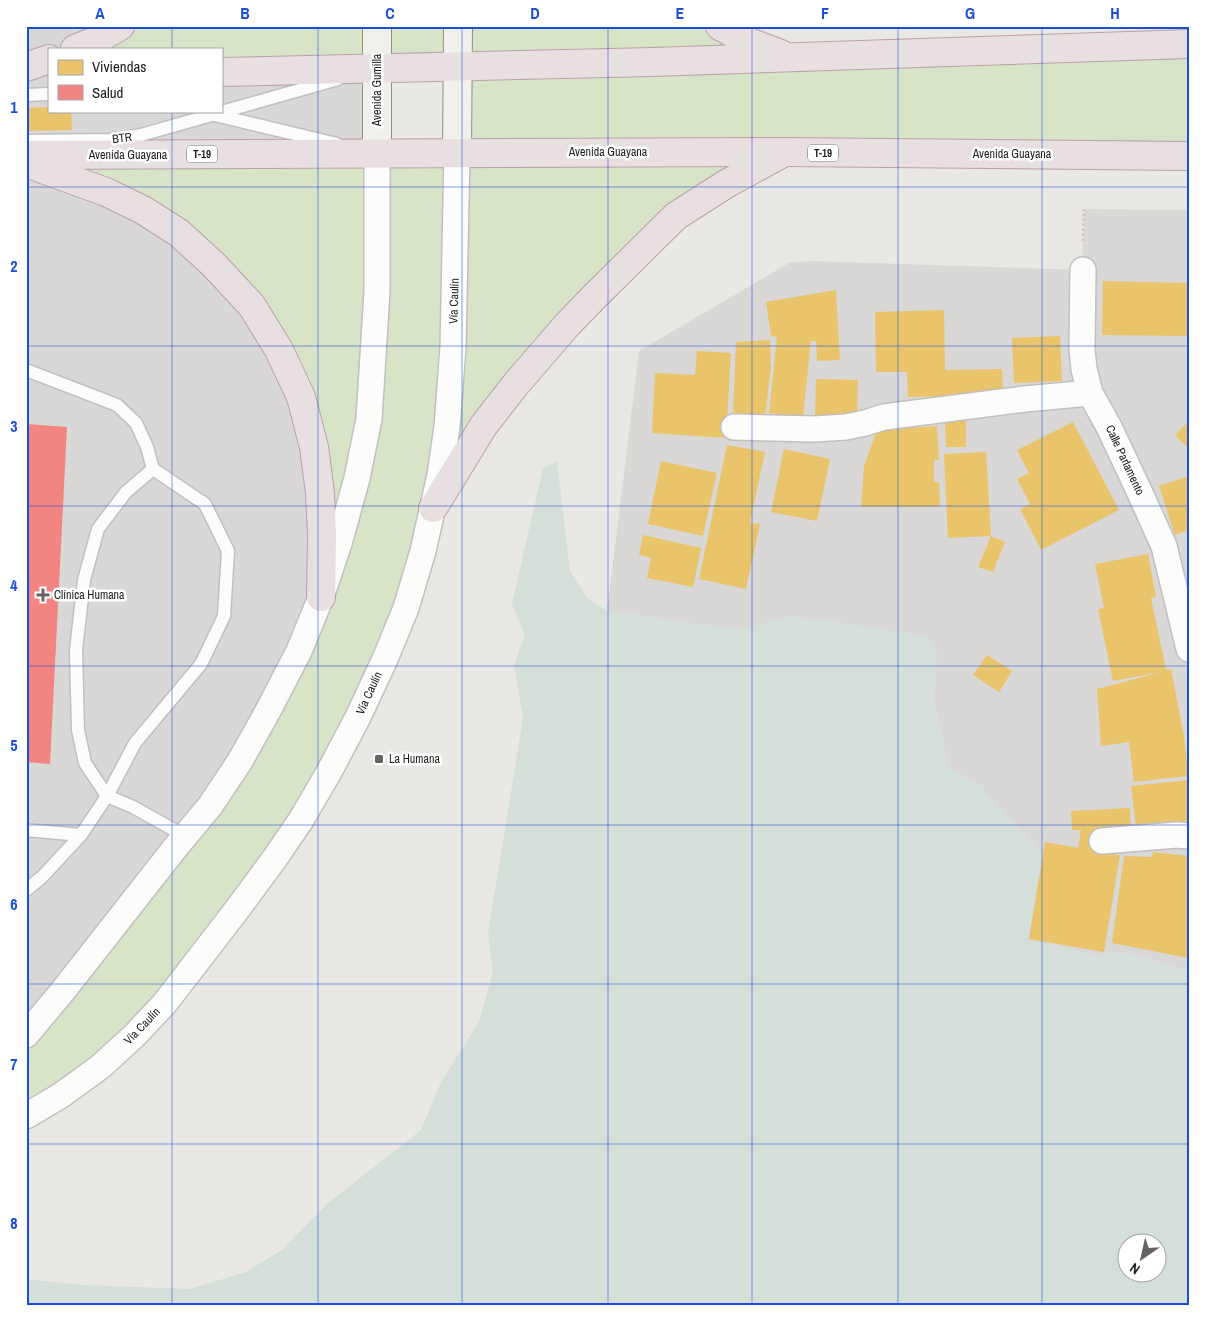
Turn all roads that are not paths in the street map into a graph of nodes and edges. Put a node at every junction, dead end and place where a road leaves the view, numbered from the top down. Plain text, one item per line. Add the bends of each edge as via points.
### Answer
1 (120, 26) edge
2 (377, 26) edge
3 (458, 26) edge
4 (720, 26) edge
5 (1189, 44) edge
6 (78, 48) edge
7 (789, 58) junction
8 (48, 59) edge
9 (26, 67) edge
10 (458, 67) junction
11 (377, 68) junction
12 (222, 72) edge
13 (26, 76) edge
14 (48, 76) edge
15 (48, 94) edge
16 (26, 95) edge
17 (205, 112) edge
18 (221, 112) edge
19 (222, 112) edge
20 (214, 114) junction
21 (26, 141) edge
22 (783, 152) junction
23 (457, 153) junction
24 (377, 154) junction
25 (26, 155) edge
26 (1189, 156) edge
27 (26, 163) edge
28 (1083, 270) dead end
29 (26, 370) edge
30 (1090, 393) junction
31 (734, 427) dead end
32 (153, 469) junction
33 (433, 508) junction
34 (1178, 560) edge
35 (321, 597) junction
36 (1189, 649) edge
37 (107, 796) junction
38 (26, 830) edge
39 (81, 835) junction
40 (185, 836) junction
41 (1189, 836) edge
42 (1102, 841) dead end
43 (26, 890) edge
44 (26, 1035) edge
45 (26, 1116) edge

1 - 6 highway
2 - 11 main road, Avenida Gumilla
3 - 10 main road
4 - 7 highway
5 - 7 highway
7 - 10 highway
8 - 9 highway
10 - 11 highway
10 - 23 main road
11 - 12 highway
11 - 19 lane, BTR
11 - 24 main road, Avenida Gumilla
13 - 14 highway
15 - 16 lane
17 - 20 lane, BTR
18 - 20 lane, BTR
20 - 21 lane, BTR via 121,138
20 - 24 lane, BTR
22 - 23 highway, Avenida Guayana / T-19
22 - 26 highway, Avenida Guayana / T-19
22 - 33 highway via 676,216 594,297 484,425
23 - 24 highway, Avenida Guayana / T-19
23 - 33 street, Vía Caulín via 453,347 447,427
24 - 25 highway, Avenida Guayana / T-19
24 - 35 street via 377,292 369,419 357,478
27 - 35 highway via 106,192 144,210 186,239 252,306 279,350 301,397 314,446 322,535
28 - 30 street, Calle Parlamento via 1082,349
29 - 32 lane via 117,405 136,423
30 - 31 street via 884,417 846,428
30 - 34 street, Calle Parlamento via 1110,426 1164,546
32 - 37 lane via 126,492 98,529 84,580 76,650 78,730 85,763
32 - 37 lane via 204,504 228,551 224,616 201,664 136,743
33 - 45 street, Vía Caulín via 406,608 385,659 329,772 280,850 165,1003 134,1036 84,1079
34 - 36 street, Calle Parlamento
35 - 40 street via 299,651 240,761
37 - 39 lane
37 - 40 lane
38 - 39 lane
39 - 43 lane
40 - 44 street
41 - 42 street

